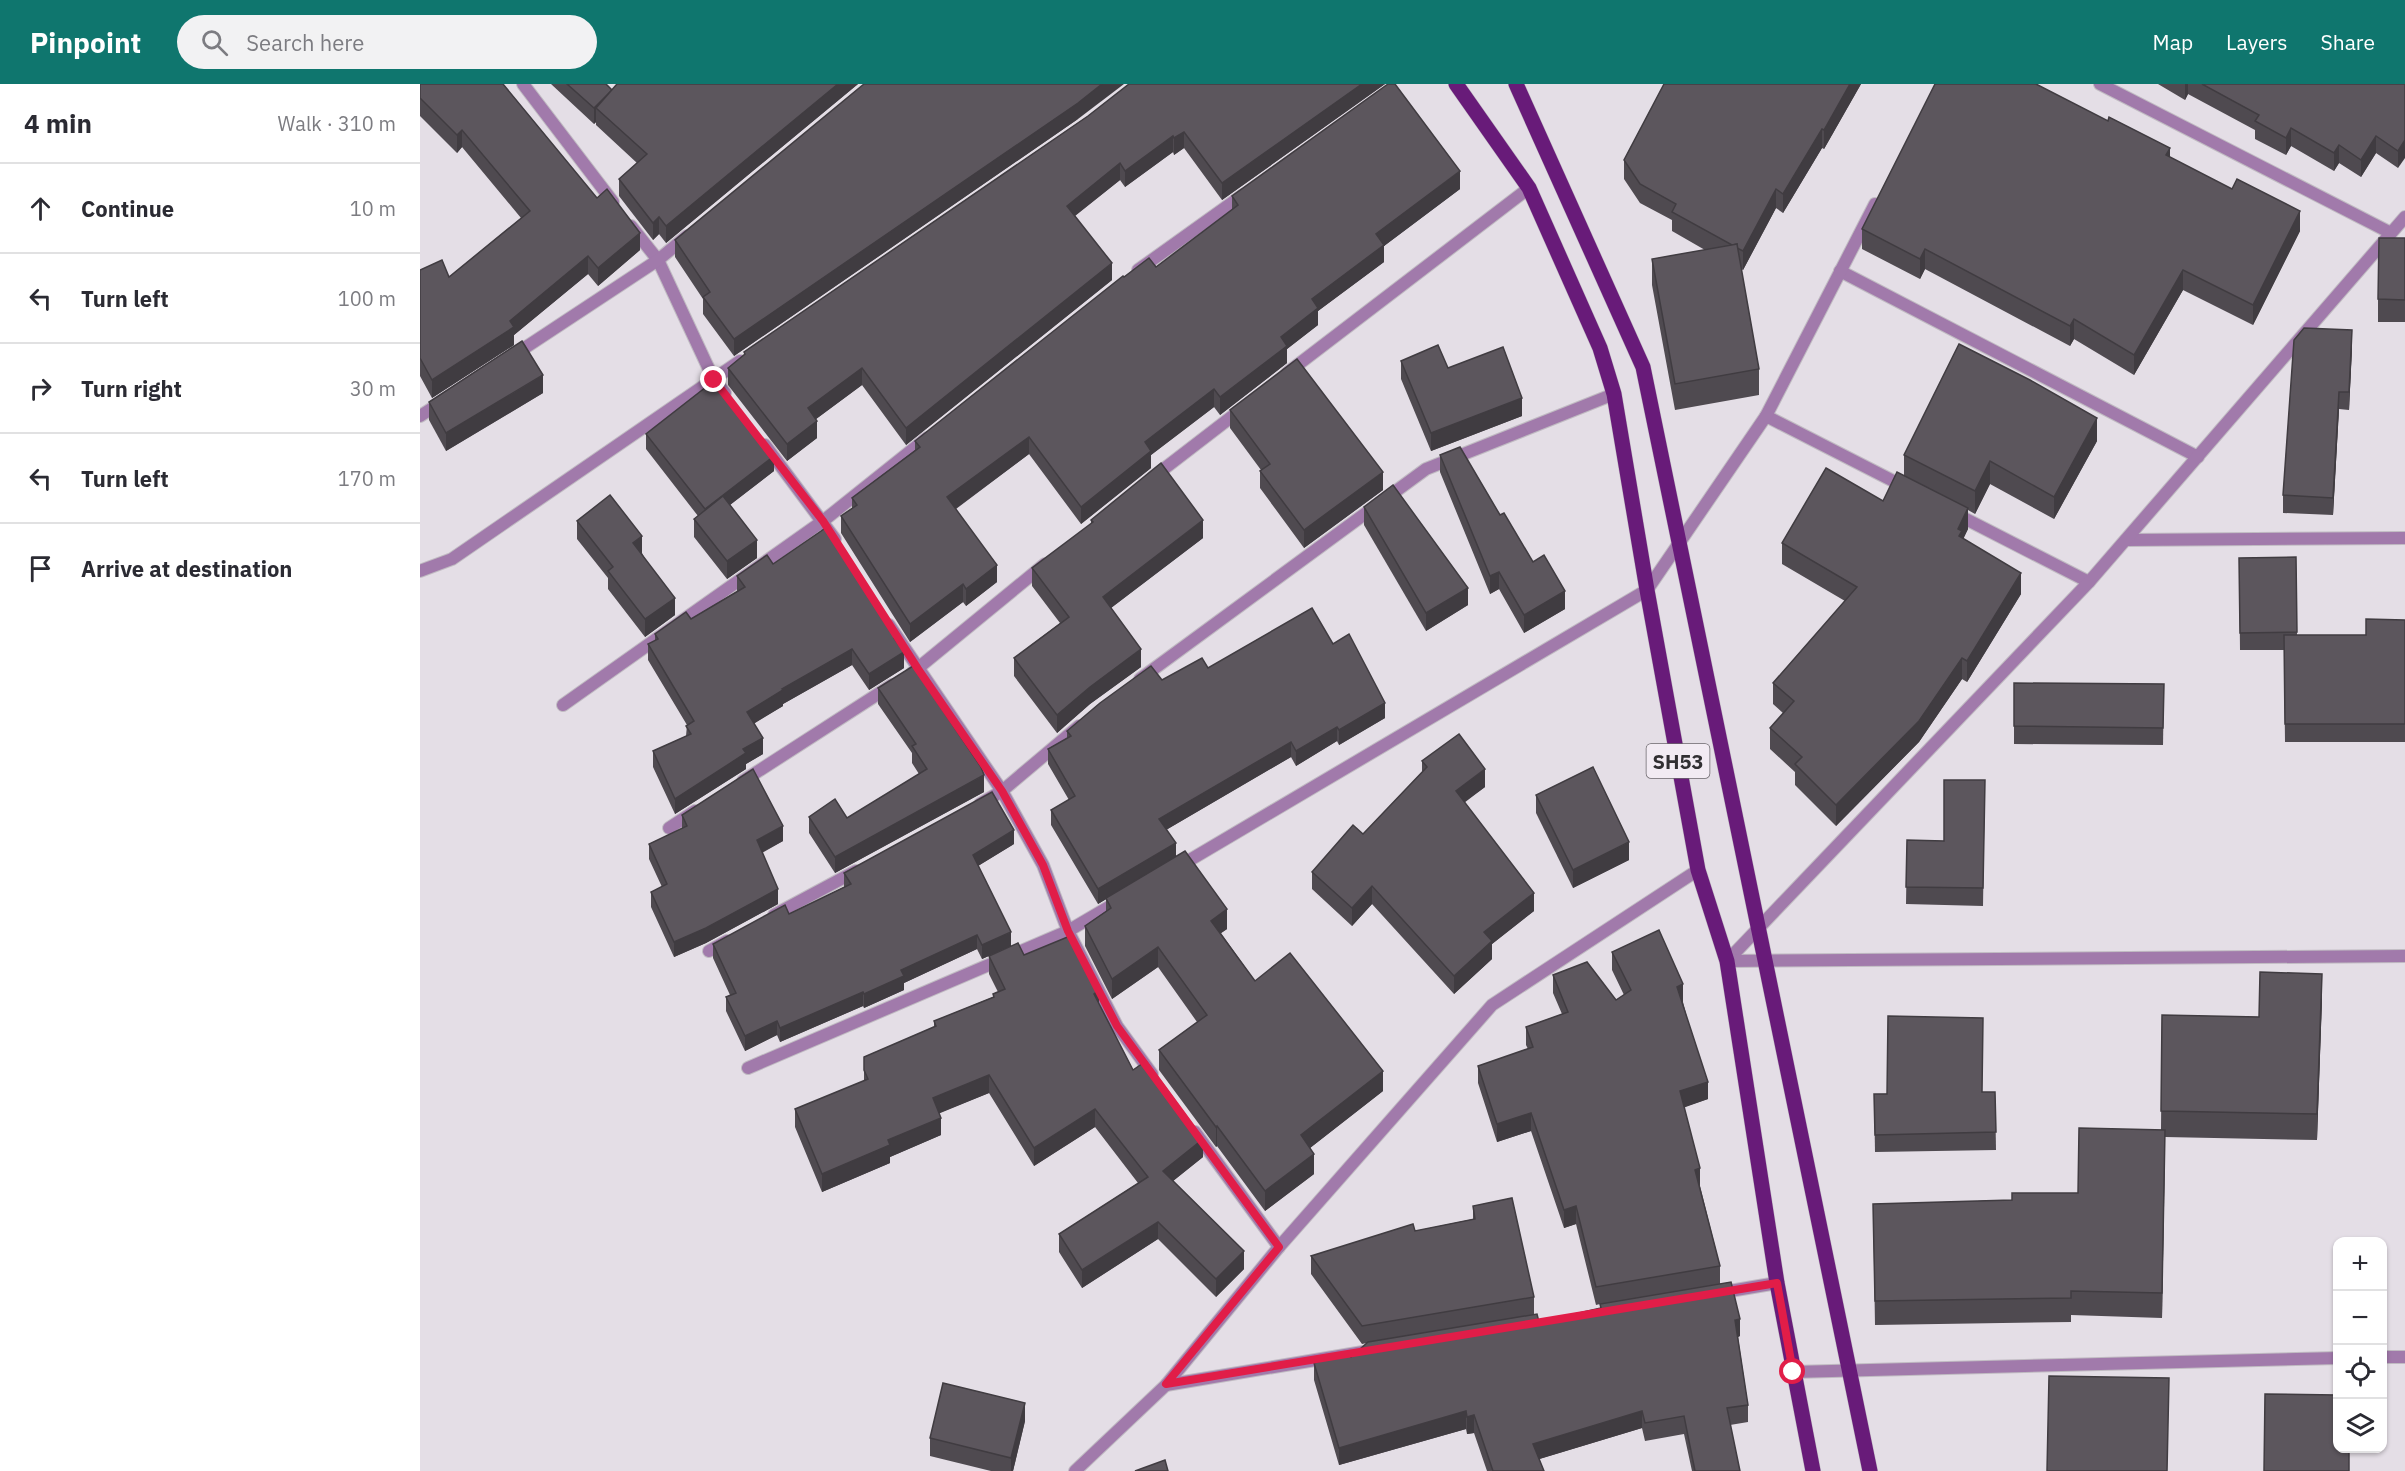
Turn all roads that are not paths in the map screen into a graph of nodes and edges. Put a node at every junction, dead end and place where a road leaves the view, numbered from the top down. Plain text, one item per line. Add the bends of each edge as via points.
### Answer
1 (523, 84) edge
2 (1456, 84) edge
3 (1516, 84) edge
4 (2100, 84) edge
5 (1256, 185) edge
6 (1529, 188) junction
7 (1883, 188) edge
8 (2405, 217) edge
9 (693, 231) edge
10 (2391, 233) junction
11 (658, 260) junction
12 (1840, 271) junction
13 (1124, 282) edge
14 (753, 353) edge
15 (499, 364) edge
16 (714, 380) junction
17 (1277, 382) edge
18 (1614, 394) junction
19 (450, 397) edge
20 (1249, 403) edge
21 (736, 408) edge
22 (420, 416) edge
23 (1766, 416) junction
24 (936, 431) edge
25 (758, 436) edge
26 (2198, 457) junction
27 (1146, 482) edge
28 (1922, 496) edge
29 (1943, 507) edge
30 (823, 521) junction
31 (2405, 538) edge
32 (2126, 540) junction
33 (1679, 544) junction
34 (842, 551) edge
35 (1054, 557) edge
36 (420, 571) edge
37 (2089, 582) junction
38 (1647, 590) junction
39 (880, 610) edge
40 (918, 669) junction
41 (1133, 684) edge
42 (563, 705) dead end
43 (1087, 719) edge
44 (728, 790) edge
45 (1002, 791) junction
46 (708, 802) edge
47 (971, 808) edge
48 (669, 828) dead end
49 (866, 866) edge
50 (1171, 870) edge
51 (1698, 870) junction
52 (1130, 895) edge
53 (761, 922) edge
54 (1758, 928) junction
55 (1068, 931) junction
56 (740, 934) edge
57 (709, 951) dead end
58 (2405, 956) edge
59 (1765, 960) junction
60 (1727, 961) junction
61 (748, 1068) dead end
62 (1159, 1083) edge
63 (1187, 1122) edge
64 (1279, 1247) junction
65 (1777, 1283) junction
66 (1707, 1294) edge
67 (1378, 1349) edge
68 (2387, 1357) edge
69 (2405, 1357) edge
70 (2333, 1358) edge
71 (1849, 1371) junction
72 (1793, 1372) junction
73 (1166, 1384) junction
74 (1075, 1471) edge
75 (1813, 1471) edge
76 (1870, 1471) edge

1 - 11 street
2 - 6 main road, SH53
3 - 33 main road, SH53 via 1642,367
4 - 10 street
5 - 13 street
6 - 17 street
6 - 18 main road, SH53 via 1600,348
7 - 12 street
8 - 10 street
9 - 11 street
10 - 26 street
11 - 15 street
11 - 16 street
12 - 23 street
12 - 26 street
14 - 16 street
16 - 21 street
16 - 36 street via 452,559
18 - 38 main road, SH53
18 - 41 street via 1426,469
19 - 22 street
20 - 27 street
23 - 28 street
23 - 33 street
24 - 30 street
25 - 30 street
26 - 32 street
29 - 37 street
30 - 34 street
30 - 42 street
31 - 32 street
32 - 37 street
33 - 38 street
33 - 54 main road, SH53
35 - 40 street
37 - 54 street
38 - 50 street
38 - 51 main road, SH53
39 - 40 street
40 - 44 street
40 - 45 street
43 - 45 street
45 - 47 street
45 - 55 street via 1043,865
46 - 48 street
49 - 53 street
51 - 60 main road, SH53
51 - 64 street via 1492,1005
52 - 55 street
54 - 59 main road, SH53
54 - 60 street
55 - 61 street
55 - 62 street via 1117,1026
56 - 57 street
58 - 59 street
59 - 60 street
59 - 71 main road, SH53
60 - 65 main road, SH53
63 - 64 street
64 - 73 street
65 - 66 street
65 - 72 main road, SH53
67 - 73 street
68 - 69 street
70 - 71 street
71 - 72 street
71 - 76 main road, SH53
72 - 75 main road, SH53
73 - 74 street

